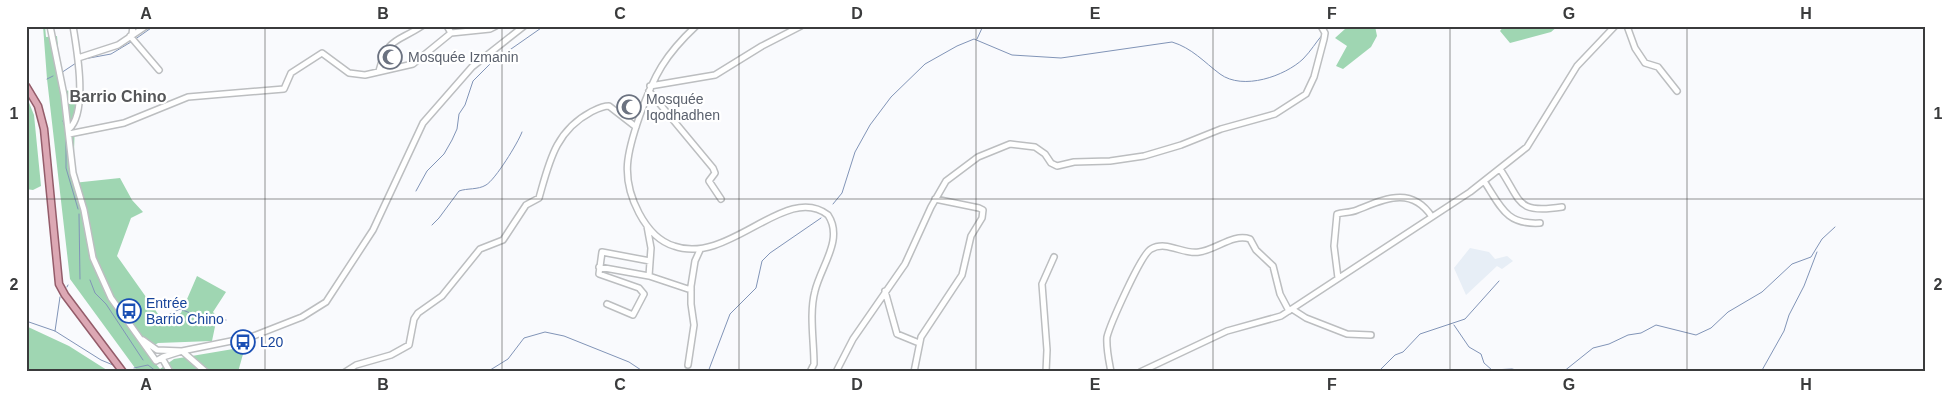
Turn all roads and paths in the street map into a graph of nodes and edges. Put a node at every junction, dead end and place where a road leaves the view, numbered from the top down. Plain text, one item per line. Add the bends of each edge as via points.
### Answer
1 (50, 26) edge
2 (73, 26) edge
3 (133, 26) edge
4 (146, 26) edge
5 (422, 26) edge
6 (447, 26) edge
7 (496, 26) edge
8 (524, 26) edge
9 (696, 26) edge
10 (801, 26) edge
11 (1615, 26) edge
12 (1627, 26) edge
13 (1323, 30) edge
14 (451, 33) junction
15 (131, 35) junction
16 (78, 58) junction
17 (159, 70) dead end
18 (379, 71) junction
19 (26, 86) edge
20 (650, 89) junction
21 (1676, 91) dead end
22 (636, 127) junction
23 (69, 132) junction
24 (1500, 169) junction
25 (1484, 181) junction
26 (721, 199) dead end
27 (935, 199) junction
28 (1562, 207) dead end
29 (1432, 217) junction
30 (1540, 224) dead end
31 (647, 226) junction
32 (700, 250) junction
33 (1054, 257) dead end
34 (650, 261) junction
35 (599, 267) junction
36 (649, 276) junction
37 (1338, 278) junction
38 (691, 290) junction
39 (885, 291) junction
40 (607, 304) dead end
41 (1291, 310) junction
42 (136, 332) junction
43 (1370, 335) dead end
44 (919, 343) junction
45 (158, 350) junction
46 (182, 351) junction
47 (151, 356) junction
48 (161, 358) junction
49 (688, 365) dead end
50 (122, 372) edge
51 (170, 372) edge
52 (206, 372) edge
53 (345, 372) edge
54 (810, 372) edge
55 (836, 372) edge
56 (914, 372) edge
57 (1046, 372) edge
58 (1111, 372) edge
59 (1140, 372) edge

1 - 23 street
2 - 16 street
3 - 15 street
4 - 15 street
5 - 18 street via 393,41 384,52
6 - 14 street
7 - 14 street
8 - 46 street via 472,67 430,113 416,134 373,230 326,302 302,317 251,337
9 - 20 street via 666,57
10 - 20 street via 715,75
11 - 24 street via 1577,66 1534,139
12 - 21 street via 1635,48 1645,62 1658,67
13 - 27 street via 1314,77 1306,94 1275,114 1168,150 1124,160 1057,166 1035,146 1005,146 965,166 946,181
14 - 18 street via 413,64
15 - 16 street via 115,47
15 - 17 street
16 - 23 street via 76,117
18 - 23 street via 365,76 349,73 322,53 291,73 284,89 188,97 124,123
19 - 50 main road via 38,106 44,129 59,284
20 - 22 street
20 - 26 street via 713,168 715,173 709,181
22 - 31 street via 626,178 635,206
22 - 53 street via 609,106 573,123 551,157 539,198 526,205 503,240 480,249 442,296 418,313 409,344 391,355 356,365
23 - 42 street via 74,178 84,210 92,258 105,287
24 - 25 street
24 - 28 street via 1523,206
25 - 29 street
25 - 30 street via 1514,220
27 - 39 street via 905,264
27 - 44 street via 979,208 983,215 971,236 962,275 929,322
29 - 37 street
29 - 37 street via 1423,206 1396,197 1337,214 1334,246
31 - 32 street via 669,245
31 - 34 street
32 - 38 street
32 - 54 street via 718,245 795,207 812,207 828,215 835,229 813,298 814,364
33 - 57 street via 1042,284
34 - 35 street via 602,252
34 - 36 street
35 - 36 street
35 - 40 street via 599,274 639,288 644,294 633,315
36 - 38 street
37 - 41 street
38 - 49 street via 694,325
39 - 44 street via 897,334
39 - 55 street via 853,339
41 - 43 street via 1347,334
41 - 58 street via 1280,294 1273,266 1256,250 1250,239 1235,239 1200,252 1168,246 1152,248 1142,258 1107,337
41 - 59 street via 1273,319 1228,331
42 - 45 street
42 - 47 street
44 - 56 street
45 - 46 street
45 - 47 street
45 - 48 street
46 - 48 street
46 - 52 street
47 - 48 street via 154,361
48 - 51 street

